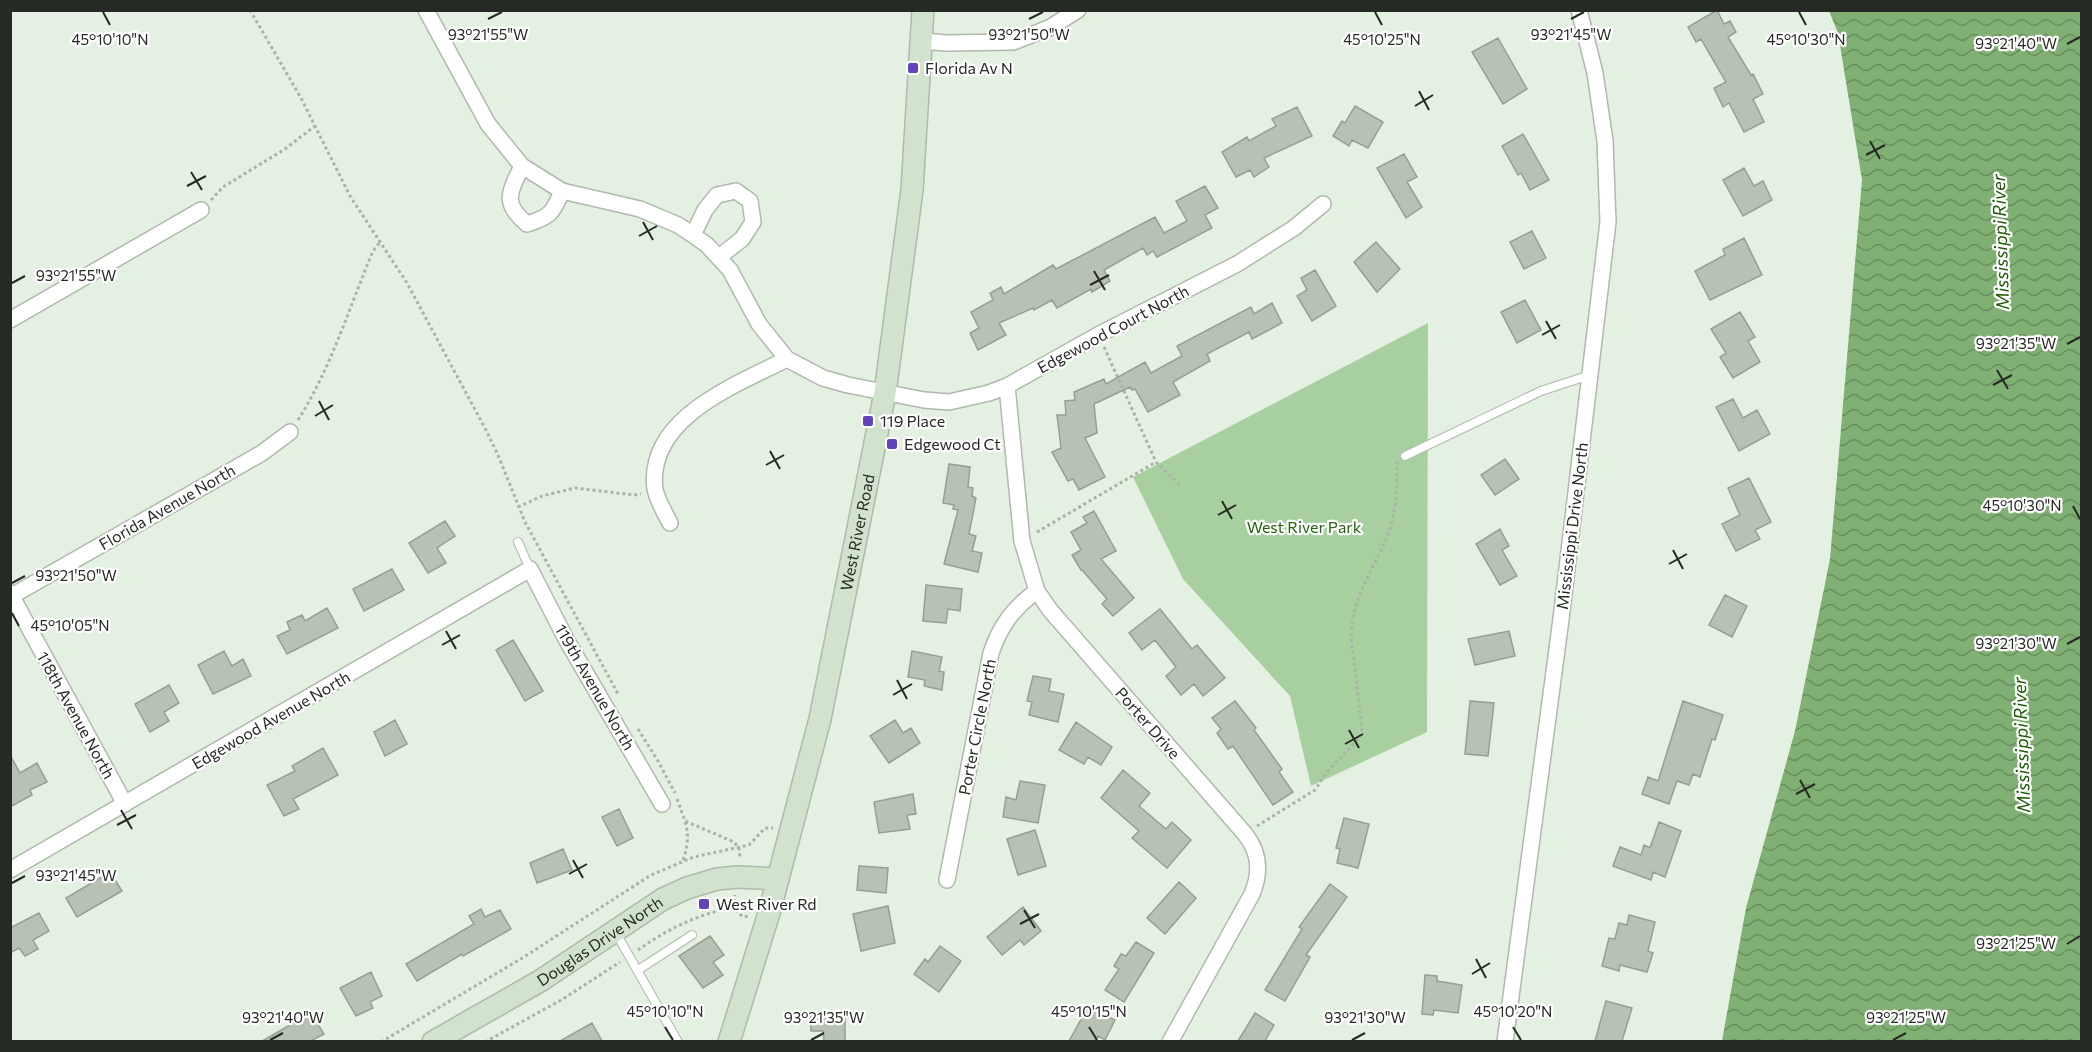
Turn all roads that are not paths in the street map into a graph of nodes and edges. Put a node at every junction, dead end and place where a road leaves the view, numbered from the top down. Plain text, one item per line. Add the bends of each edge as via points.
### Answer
1 (426, 10) edge
2 (923, 10) edge
3 (1078, 10) edge
4 (1579, 10) edge
5 (923, 41) junction
6 (522, 166) junction
7 (562, 191) junction
8 (1323, 204) dead end
9 (201, 210) road end
10 (693, 235) junction
11 (719, 256) junction
12 (10, 320) edge
13 (787, 359) junction
14 (1590, 375) junction
15 (1006, 386) junction
16 (885, 393) junction
17 (290, 432) road end
18 (1405, 456) road end
19 (670, 523) dead end
20 (518, 542) dead end
21 (530, 569) junction
22 (1037, 591) junction
23 (11, 596) edge
24 (125, 804) junction
25 (662, 804) dead end
26 (10, 870) edge
27 (778, 879) junction
28 (947, 880) dead end
29 (615, 931) junction
30 (692, 934) dead end
31 (638, 970) junction
32 (433, 1041) edge
33 (678, 1041) edge
34 (729, 1041) edge
35 (1170, 1041) edge
36 (1505, 1041) edge

1 - 6 street via 488,124
2 - 5 main road, West River Road
3 - 5 street via 1049,28 1013,42
4 - 14 street, Mississippi Drive North via 1595,73 1605,141 1608,210
5 - 16 main road, West River Road via 912,190
6 - 7 street
6 - 7 street via 509,194 513,212 527,224 554,211
7 - 10 street via 640,209
8 - 15 street, Edgewood Court North via 1264,249
9 - 12 street
10 - 11 street
10 - 11 street via 717,195 736,191 750,201 753,222 742,239
11 - 13 street via 759,324
13 - 16 street, Edgewood Court North via 823,378
13 - 19 street via 704,403 679,424 661,447 655,492
14 - 18 lane via 1541,391
14 - 36 street, Mississippi Drive North
15 - 16 street, Edgewood Court North via 949,402
15 - 22 street, Porter Drive via 1022,541
16 - 27 main road, West River Road via 827,686
17 - 23 street, Florida Avenue North via 262,453
20 - 21 lane
21 - 24 street, Edgewood Avenue North
21 - 25 street, 119th Avenue North
22 - 28 street, Porter Circle North via 1010,614 998,633
22 - 35 street, Porter Drive via 1245,834 1257,854 1258,879 1252,894
23 - 24 street, 118th Avenue North
24 - 26 street, Edgewood Avenue North
27 - 29 main road, Douglas Drive North via 717,879 687,888
27 - 34 main road, West River Road
29 - 31 lane
29 - 32 main road, Douglas Drive North via 540,981
30 - 31 lane
31 - 33 lane

